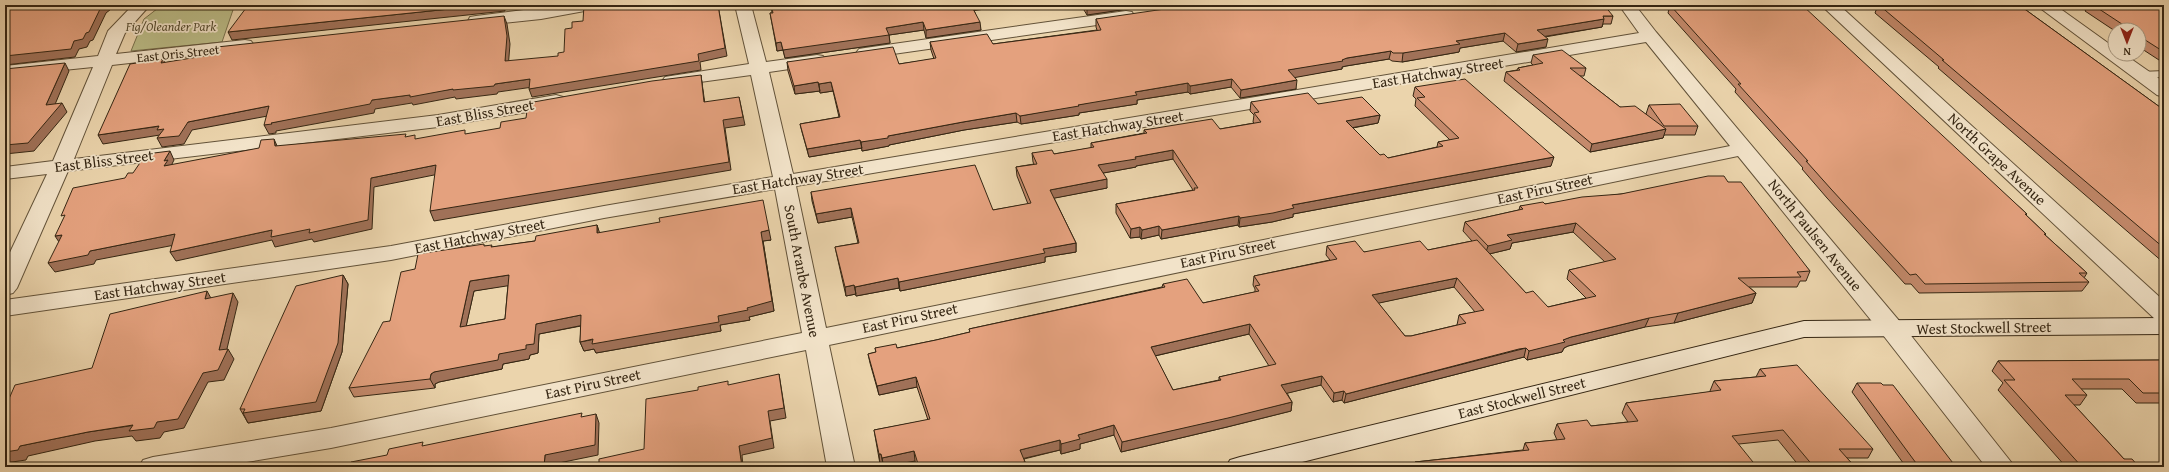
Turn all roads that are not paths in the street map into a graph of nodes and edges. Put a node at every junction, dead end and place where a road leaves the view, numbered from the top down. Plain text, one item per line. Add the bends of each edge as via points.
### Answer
1 (142, 5) edge
2 (590, 5) edge
3 (743, 5) edge
4 (1626, 5) edge
5 (1829, 5) edge
6 (2044, 5) edge
7 (1145, 13) edge
8 (462, 22) edge
9 (1650, 36) junction
10 (264, 43) edge
11 (105, 61) junction
12 (760, 68) junction
13 (5, 71) edge
14 (2164, 74) edge
15 (2141, 75) junction
16 (654, 84) edge
17 (2164, 91) edge
18 (577, 97) edge
19 (1744, 149) junction
20 (60, 167) junction
21 (5, 173) edge
22 (784, 181) junction
23 (5, 288) edge
24 (5, 308) edge
25 (2164, 314) edge
26 (2164, 326) edge
27 (1804, 329) joint
28 (1892, 329) junction
29 (815, 338) junction
30 (153, 467) edge
31 (841, 467) edge
32 (1240, 467) edge
33 (2001, 467) edge

1 - 11 street via 117,31
2 - 8 street via 541,14
3 - 12 street, South Aranbe Avenue
4 - 9 street, North Paulsen Avenue
5 - 25 street, North Grape Avenue
6 - 15 street
7 - 12 street
9 - 19 street, North Paulsen Avenue
9 - 22 street, East Hatchway Street
10 - 11 street, East Oris Street
11 - 13 street, East Oris Street
11 - 20 street
12 - 16 street
12 - 22 street, South Aranbe Avenue
14 - 15 lane
15 - 17 street
18 - 20 street, East Bliss Street via 438,121
19 - 28 street, North Paulsen Avenue
19 - 29 street, East Piru Street
20 - 21 street, East Bliss Street
20 - 23 street
22 - 24 street, East Hatchway Street via 391,253
22 - 29 street, South Aranbe Avenue
26 - 28 street, West Stockwell Street
27 - 28 street, West Stockwell Street
27 - 32 street, East Stockwell Street
28 - 33 street, North Paulsen Avenue
29 - 30 street, East Piru Street via 331,438
29 - 31 street, South Aranbe Avenue

